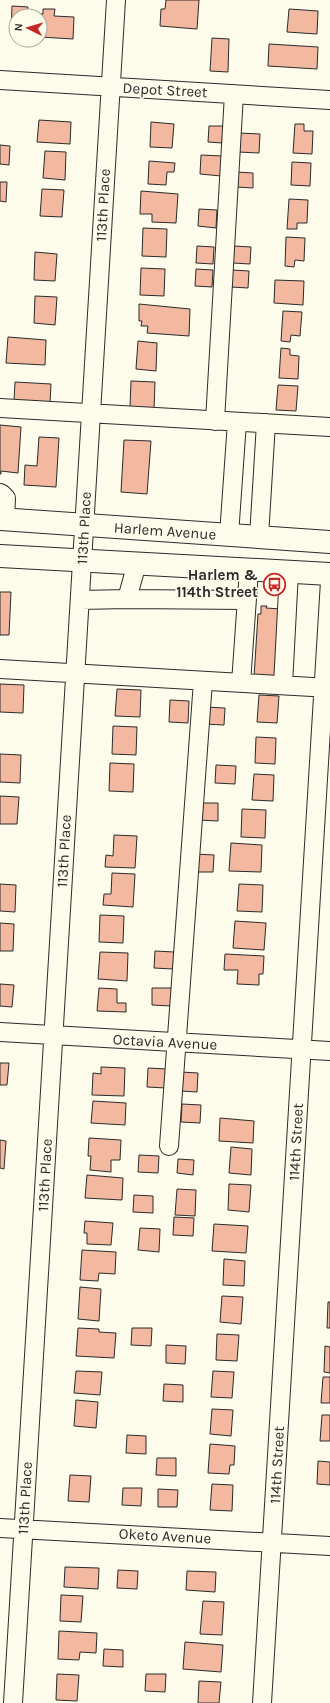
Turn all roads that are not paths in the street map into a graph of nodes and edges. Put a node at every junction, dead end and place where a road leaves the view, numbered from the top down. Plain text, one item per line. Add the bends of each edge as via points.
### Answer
1 (116, 0) edge
2 (0, 80) edge
3 (111, 86) junction
4 (234, 94) junction
5 (330, 100) edge
6 (0, 408) edge
7 (91, 414) junction
8 (214, 420) junction
9 (237, 422) junction
10 (266, 423) junction
11 (330, 427) edge
12 (0, 493) edge
13 (2, 519) edge
14 (84, 525) junction
15 (229, 535) junction
16 (259, 537) junction
17 (330, 542) edge
18 (0, 556) edge
19 (82, 560) junction
20 (137, 564) junction
21 (249, 570) junction
22 (289, 572) junction
23 (330, 574) edge
24 (330, 581) edge
25 (127, 599) junction
26 (80, 600) junction
27 (247, 600) junction
28 (0, 669) edge
29 (75, 673) junction
30 (203, 681) junction
31 (241, 683) junction
32 (283, 685) junction
33 (327, 688) edge
34 (0, 1032) edge
35 (53, 1035) junction
36 (176, 1042) junction
37 (302, 1049) junction
38 (330, 1051) edge
39 (169, 1146) dead end
40 (0, 1528) edge
41 (24, 1529) junction
42 (272, 1542) junction
43 (330, 1546) edge
44 (13, 1703) edge
45 (262, 1703) edge

1 - 3 street, 113th Place
2 - 3 street, Depot Street
3 - 4 street, Depot Street
3 - 7 street, 113th Place
4 - 5 street, Depot Street
4 - 8 street
6 - 7 street
7 - 8 street
7 - 14 street, 113th Place
8 - 9 street
9 - 10 street
9 - 15 street
10 - 11 street
10 - 16 street
12 - 13 street via 6,498
13 - 14 main road, Harlem Avenue
14 - 15 main road, Harlem Avenue
14 - 19 street, 113th Place
15 - 16 main road, Harlem Avenue
16 - 17 main road, Harlem Avenue
18 - 19 main road
19 - 20 main road
19 - 26 street, 113th Place
20 - 21 main road
20 - 25 street
21 - 22 main road
21 - 27 street
22 - 23 main road
22 - 32 street
24 - 33 street, 114th Street
25 - 26 street
25 - 27 street
26 - 29 street, 113th Place
27 - 31 street
28 - 29 street
29 - 30 street
29 - 35 street, 113th Place
30 - 31 street
30 - 36 street
31 - 32 street
32 - 33 street
33 - 37 street, 114th Street
34 - 35 street, Octavia Avenue
35 - 36 street, Octavia Avenue
35 - 41 street, 113th Place
36 - 37 street, Octavia Avenue
36 - 39 street
37 - 38 street, Octavia Avenue
37 - 42 street, 114th Street
40 - 41 street, Oketo Avenue
41 - 42 street, Oketo Avenue
41 - 44 street, 113th Place
42 - 43 street, Oketo Avenue
42 - 45 street, 114th Street

